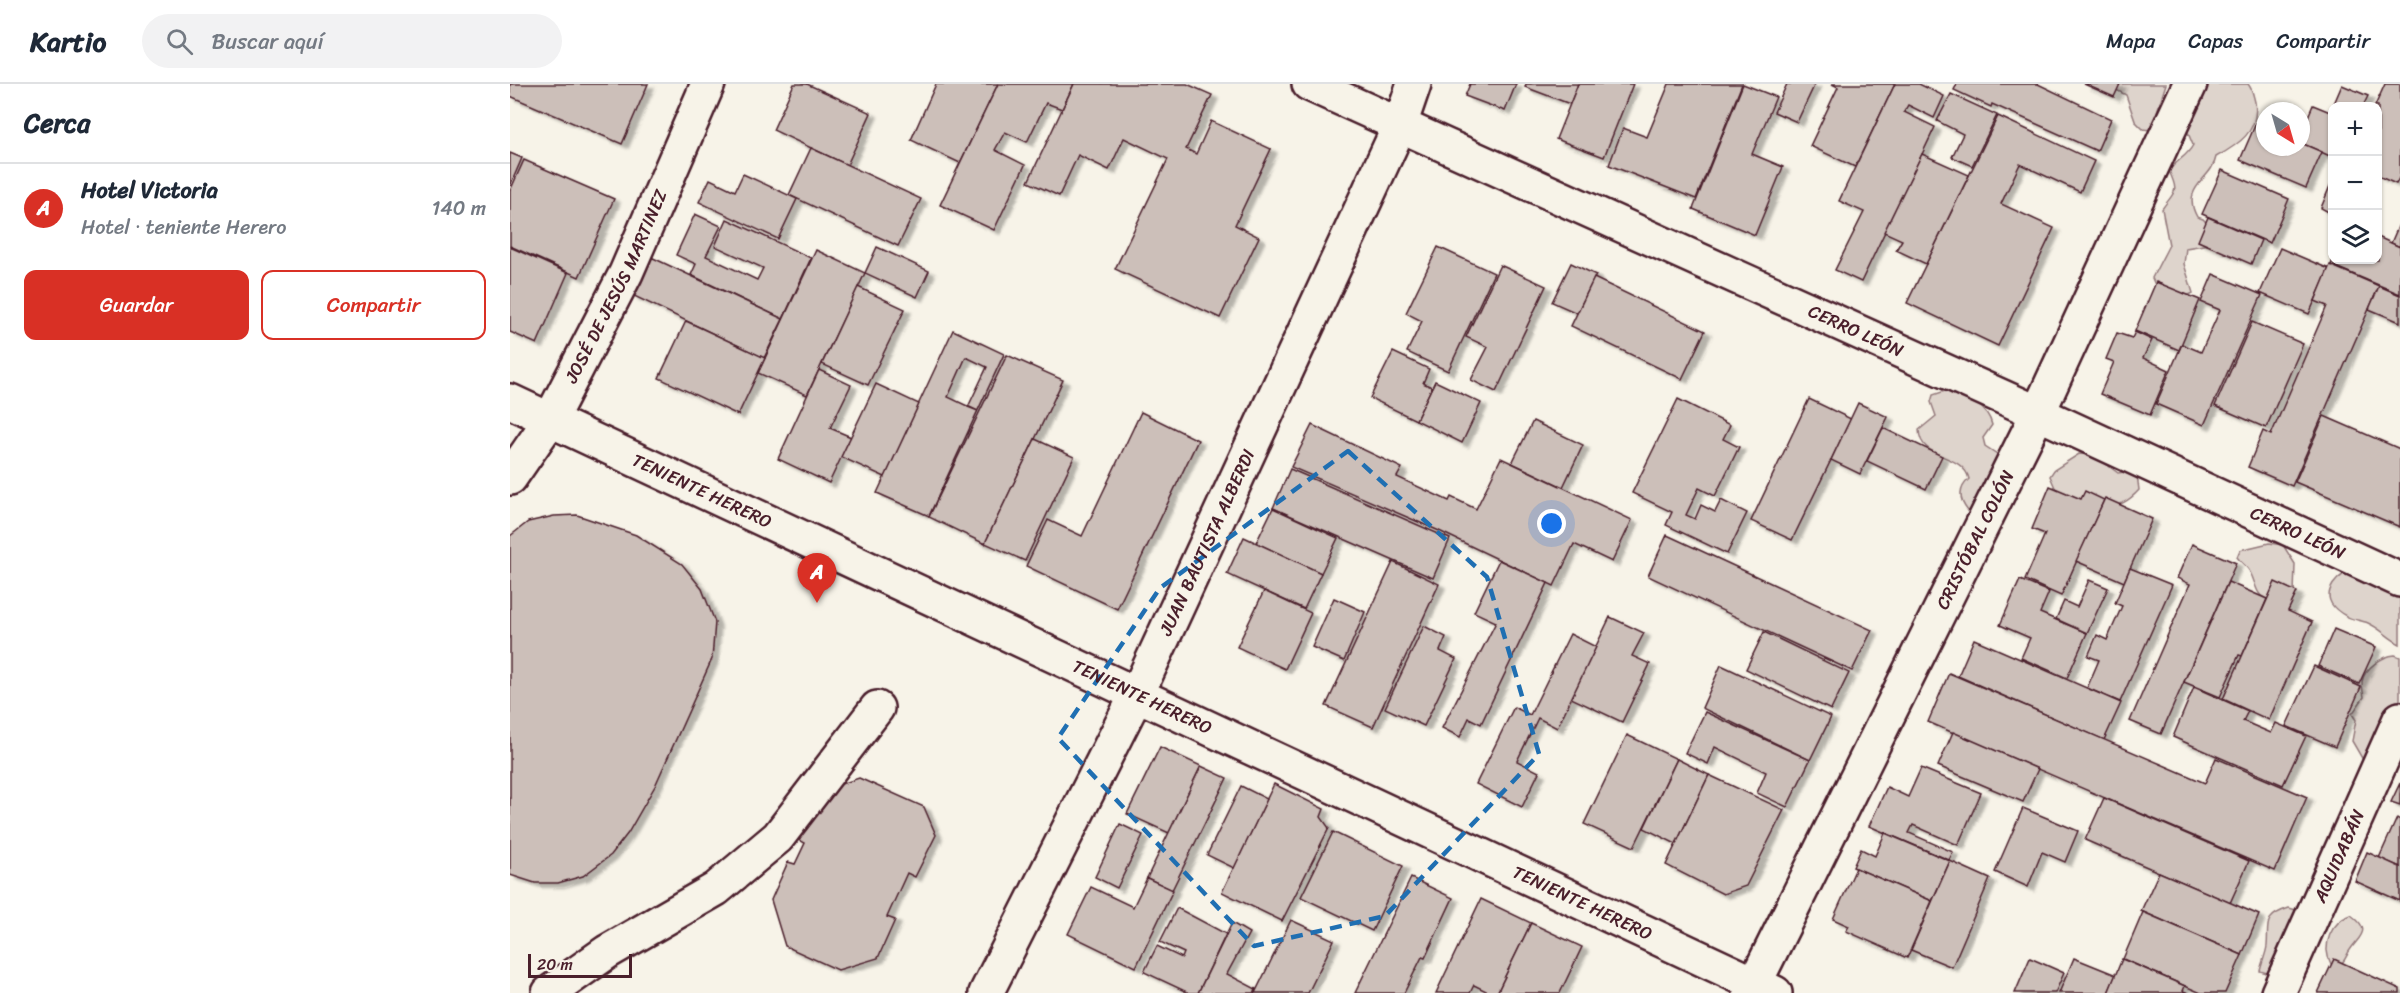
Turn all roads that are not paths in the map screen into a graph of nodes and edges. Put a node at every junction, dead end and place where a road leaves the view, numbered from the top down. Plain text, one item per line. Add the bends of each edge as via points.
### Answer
1 (708, 84) edge
2 (1309, 84) edge
3 (1414, 84) edge
4 (2190, 84) edge
5 (1400, 125) junction
6 (510, 401) edge
7 (2038, 413) junction
8 (550, 420) junction
9 (510, 478) edge
10 (2400, 580) edge
11 (1137, 694) junction
12 (877, 708) dead end
13 (2400, 719) edge
14 (1759, 990) edge
15 (549, 993) edge
16 (986, 993) edge
17 (2278, 993) edge

1 - 8 street, JOSÉ DE JESÚS MARTINEZ via 626,273
2 - 5 street, CERRO LEÓN
3 - 5 street, JUAN BAUTISTA ALBERDI
4 - 7 street, CRISTÓBAL COLÓN
5 - 7 street, CERRO LEÓN
5 - 11 street, JUAN BAUTISTA ALBERDI
6 - 8 street, TENIENTE HERERO
7 - 10 street, CERRO LEÓN
7 - 14 street, CRISTÓBAL COLÓN
8 - 9 street, JOSÉ DE JESÚS MARTINEZ
8 - 11 street, TENIENTE HERERO
11 - 14 street, TENIENTE HERERO
11 - 16 street, JUAN BAUTISTA ALBERDI
12 - 15 street via 778,837 716,889 607,952
13 - 17 street, AQUIDABÁN

